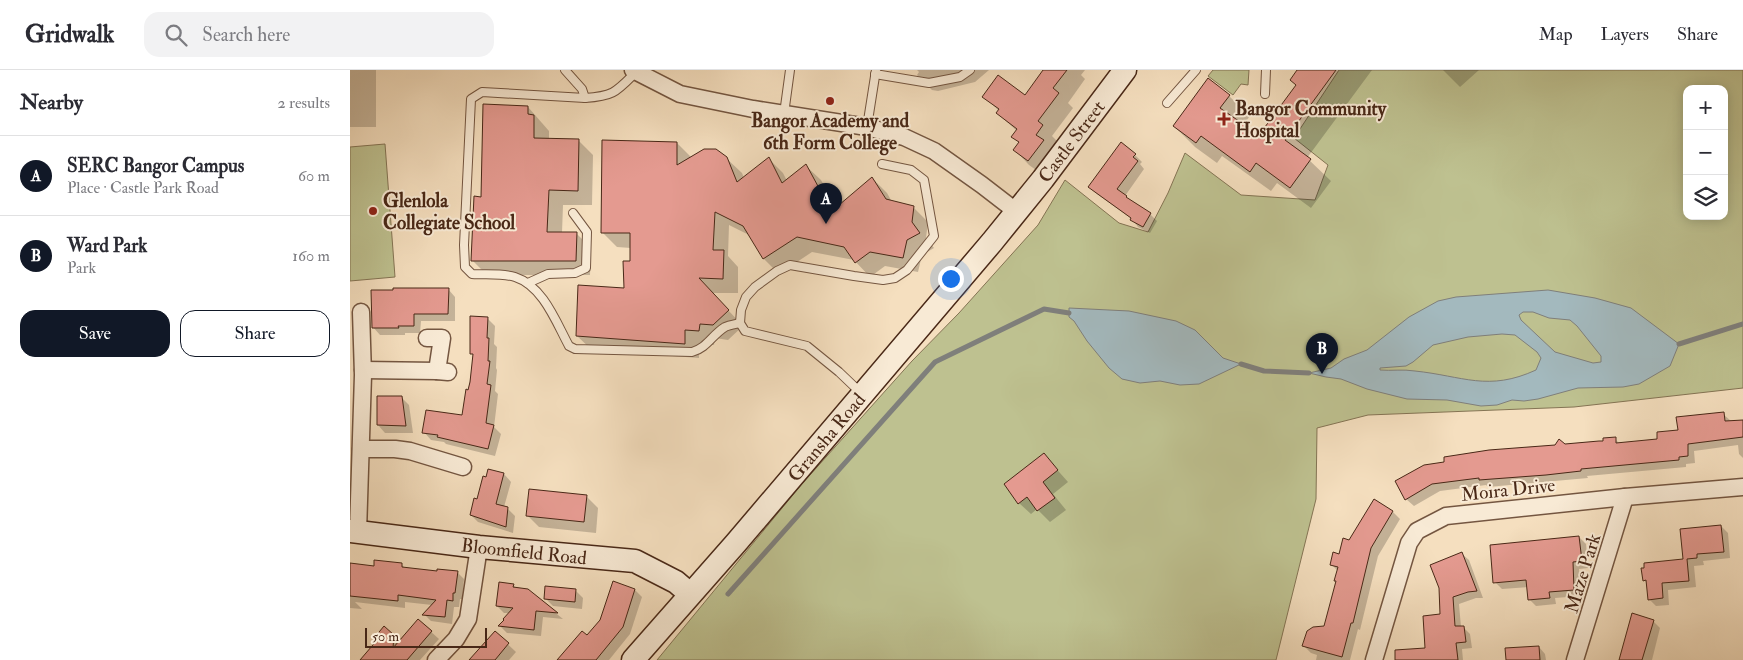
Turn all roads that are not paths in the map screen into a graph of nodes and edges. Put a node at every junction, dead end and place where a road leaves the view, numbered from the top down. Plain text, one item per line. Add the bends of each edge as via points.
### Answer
1 (565, 70) edge
2 (790, 70) edge
3 (970, 70) edge
4 (1125, 70) edge
5 (1196, 70) edge
6 (1266, 70) edge
7 (634, 71) edge
8 (875, 72) edge
9 (1265, 94) dead end
10 (585, 98) junction
11 (1167, 103) dead end
12 (784, 114) junction
13 (867, 127) junction
14 (882, 164) dead end
15 (1016, 212) junction
16 (573, 213) dead end
17 (528, 282) junction
18 (361, 312) dead end
19 (740, 323) junction
20 (427, 338) dead end
21 (362, 370) junction
22 (862, 395) junction
23 (361, 449) junction
24 (463, 467) dead end
25 (1743, 487) edge
26 (1625, 497) junction
27 (354, 532) edge
28 (480, 547) junction
29 (690, 594) junction
30 (436, 660) edge
31 (633, 660) edge
32 (1374, 660) edge
33 (1576, 660) edge

1 - 10 lane via 582,89
2 - 12 lane
3 - 8 lane via 960,77 930,83
4 - 15 street, Castle Street
5 - 11 lane
6 - 9 lane
7 - 10 lane via 615,92
7 - 12 street via 680,94
8 - 13 lane
10 - 17 lane via 482,92 471,99 465,267 472,274 514,276
12 - 13 street
13 - 15 street via 904,137 934,151
14 - 19 lane via 911,170 924,180 934,236 907,270 895,278 882,280 790,265 777,270 746,297 740,310
15 - 22 street, Gransha Road
16 - 17 lane via 587,232 586,268 575,273 548,274
17 - 19 lane via 544,302 569,346 575,349 692,352 700,350 724,327
18 - 21 street
19 - 22 lane via 745,332 807,346
20 - 21 street via 442,338 442,372
21 - 23 street
22 - 29 street, Gransha Road
23 - 24 street via 395,449
23 - 27 street
25 - 26 street, Moira Drive
26 - 32 street, Moira Drive via 1446,516 1417,531 1406,551
26 - 33 street, Maze Park
27 - 28 street, Bloomfield Road
28 - 29 street, Bloomfield Road via 635,561 676,582
28 - 30 street via 468,619 456,639
29 - 31 street, Gransha Road

